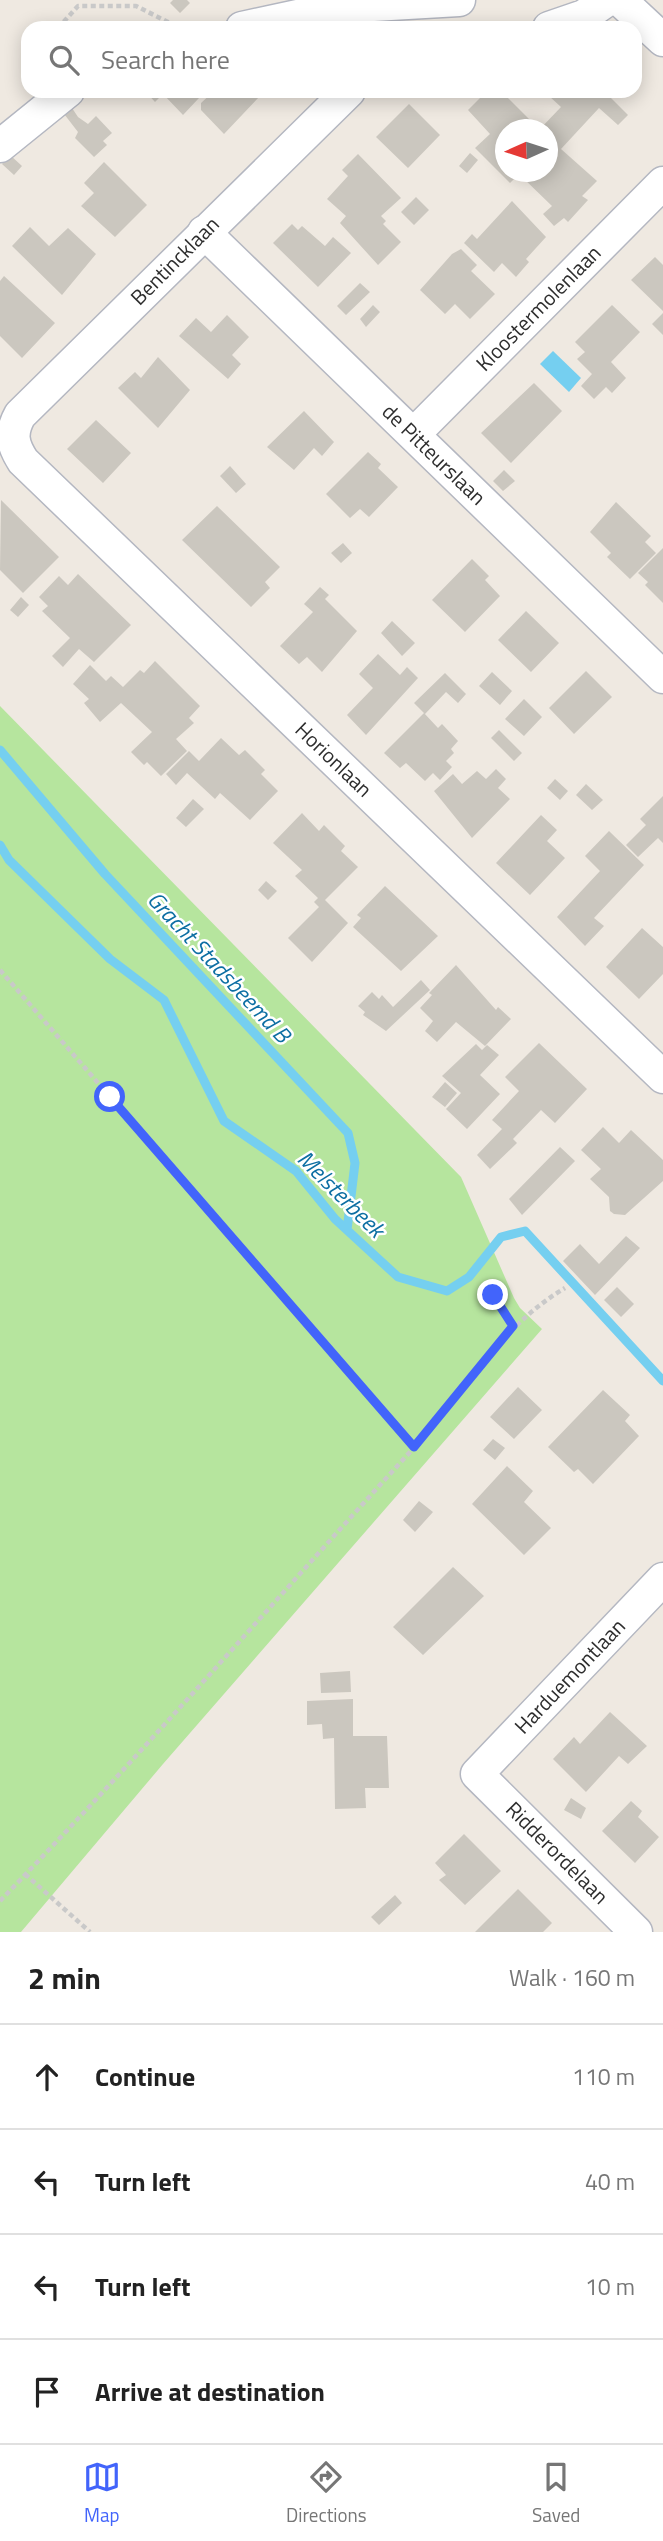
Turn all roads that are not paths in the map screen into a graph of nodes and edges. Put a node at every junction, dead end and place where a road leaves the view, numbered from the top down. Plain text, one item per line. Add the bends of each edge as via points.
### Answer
1 (459, 0) edge
2 (607, 0) edge
3 (621, 0) edge
4 (275, 21) edge
5 (569, 21) edge
6 (663, 40) edge
7 (59, 98) edge
8 (342, 98) edge
9 (0, 146) edge
10 (663, 183) edge
11 (204, 233) junction
12 (414, 434) junction
13 (12, 438) joint
14 (663, 677) edge
15 (663, 1077) edge
16 (663, 1579) edge
17 (477, 1774) joint
18 (636, 1932) edge

1 - 4 street via 340,7
2 - 5 street
3 - 6 street
7 - 9 street
8 - 11 street, Bentincklaan
10 - 12 street, Kloostermolenlaan
11 - 12 street, de Pitteurslaan
11 - 13 street, Bentincklaan via 20,415
12 - 14 street, de Pitteurslaan
13 - 15 street, Horionlaan via 23,461
16 - 17 street, Harduemontlaan
17 - 18 street, Ridderordelaan

